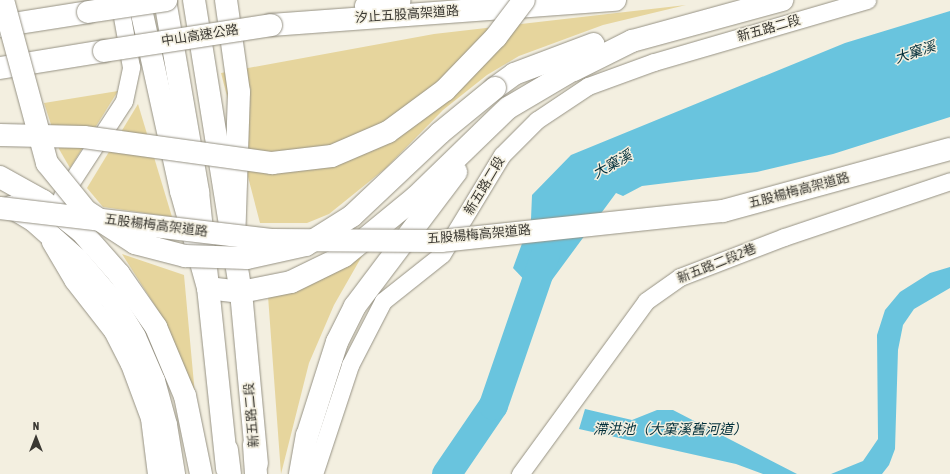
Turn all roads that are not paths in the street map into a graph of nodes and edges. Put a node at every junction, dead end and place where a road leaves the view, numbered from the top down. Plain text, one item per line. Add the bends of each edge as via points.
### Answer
1 (3, 0) edge
2 (119, 0) edge
3 (139, 0) edge
4 (166, 0) edge
5 (194, 0) edge
6 (226, 0) edge
7 (399, 0) edge
8 (524, 0) edge
9 (615, 0) edge
10 (773, 0) edge
11 (782, 0) edge
12 (867, 0) edge
13 (270, 25) junction
14 (0, 26) edge
15 (586, 62) junction
16 (0, 68) edge
17 (0, 135) edge
18 (950, 149) edge
19 (0, 177) edge
20 (950, 182) edge
21 (62, 196) dead end
22 (0, 200) edge
23 (0, 208) edge
24 (234, 240) junction
25 (50, 242) dead end
26 (208, 288) junction
27 (242, 292) junction
28 (254, 445) junction
29 (156, 474) edge
30 (174, 474) edge
31 (201, 474) edge
32 (228, 474) edge
33 (256, 474) edge
34 (259, 474) edge
35 (300, 474) edge
36 (314, 474) edge
37 (520, 474) edge

1 - 10 main road, bridge via 47,163 86,210 135,243 185,256 247,258 306,245 352,216 440,133 514,74 589,45 711,10
2 - 21 street via 131,67 124,101
3 - 26 main road via 181,191
4 - 14 main road, bridge
4 - 26 main road via 198,192
5 - 24 main road, 新五路二段
6 - 24 main road via 239,92
7 - 13 main road, 中山高速公路
8 - 17 main road, bridge via 496,37 445,90 388,132 332,156 272,163 84,137
9 - 13 main road, 汐止五股高架道路
11 - 15 main road via 632,42
12 - 36 street, 新五路二段 via 654,62 588,86 537,120 502,155 442,254 383,301 350,365
13 - 16 main road, 中山高速公路, bridge
15 - 27 main road via 508,108 416,197 344,256 291,282
15 - 35 main road via 542,94 457,170 355,306 337,342 308,436
18 - 23 main road, 五股楊梅高架道路, bridge via 723,211 441,240 271,240
19 - 31 main road via 43,201 81,231 119,274 156,326 185,396
20 - 37 street, 新五路二段2巷 via 784,237 680,277 646,301
22 - 30 main road via 33,220 77,259 113,301 135,337 166,425
24 - 27 main road, 新五路二段
25 - 29 street via 73,281 112,330 129,364 149,418
26 - 27 main road
26 - 32 main road
27 - 28 main road, 新五路二段
28 - 33 main road
28 - 34 main road, 新五路二段

